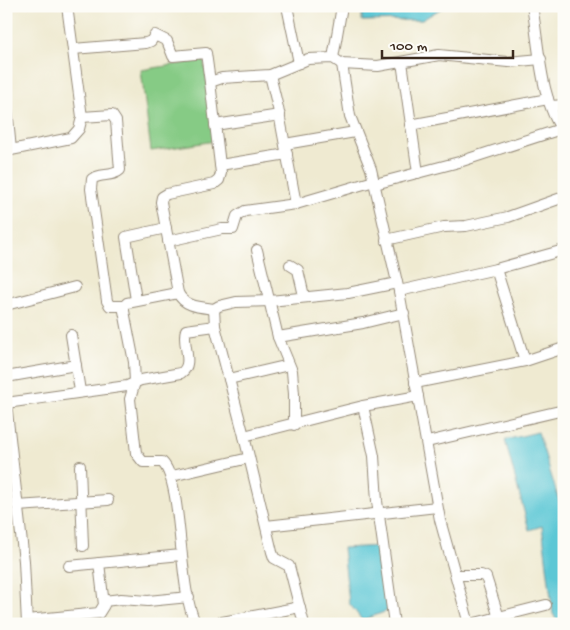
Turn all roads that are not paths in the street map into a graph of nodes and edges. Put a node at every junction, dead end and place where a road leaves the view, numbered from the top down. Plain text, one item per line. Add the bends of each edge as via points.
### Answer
1 (67, 6) edge
2 (287, 6) edge
3 (342, 6) edge
4 (532, 6) edge
5 (73, 49) junction
6 (333, 58) junction
7 (541, 59) junction
8 (402, 62) junction
9 (299, 63) junction
10 (342, 64) junction
11 (270, 75) junction
12 (210, 82) junction
13 (6, 98) edge
14 (550, 103) junction
15 (564, 105) edge
16 (280, 115) junction
17 (82, 118) junction
18 (215, 125) junction
19 (410, 125) junction
20 (563, 131) edge
21 (355, 132) junction
22 (286, 149) junction
23 (8, 150) edge
24 (220, 165) junction
25 (418, 173) junction
26 (374, 183) junction
27 (564, 196) edge
28 (296, 204) junction
29 (166, 228) junction
30 (386, 240) junction
31 (168, 241) junction
32 (257, 250) dead end
33 (564, 250) edge
34 (290, 265) dead end
35 (496, 269) junction
36 (75, 287) dead end
37 (398, 287) junction
38 (178, 293) junction
39 (304, 296) junction
40 (136, 300) junction
41 (270, 301) junction
42 (6, 305) edge
43 (124, 306) junction
44 (214, 309) junction
45 (404, 313) junction
46 (215, 326) junction
47 (71, 335) dead end
48 (278, 337) junction
49 (564, 348) edge
50 (524, 361) junction
51 (76, 365) junction
52 (289, 366) junction
53 (6, 377) edge
54 (229, 379) junction
55 (136, 382) junction
56 (416, 383) junction
57 (80, 391) junction
58 (418, 396) junction
59 (6, 403) edge
60 (363, 406) junction
61 (564, 410) edge
62 (294, 425) junction
63 (244, 436) junction
64 (427, 442) junction
65 (249, 458) junction
66 (80, 466) dead end
67 (172, 476) junction
68 (108, 500) dead end
69 (13, 502) edge
70 (82, 502) junction
71 (437, 507) junction
72 (379, 514) junction
73 (266, 526) junction
74 (84, 546) dead end
75 (181, 555) junction
76 (99, 564) junction
77 (69, 566) dead end
78 (456, 575) junction
79 (189, 597) junction
80 (104, 601) junction
81 (546, 606) dead end
82 (300, 607) junction
83 (500, 620) edge
84 (27, 622) edge
85 (196, 624) edge
86 (212, 624) edge
87 (304, 624) edge
88 (394, 624) edge
89 (470, 624) edge

1 - 5 street
2 - 9 street
3 - 6 street
4 - 7 street
5 - 12 street via 146,43 155,35 167,41 173,56 206,53
5 - 17 street
6 - 9 street via 308,59
6 - 10 street
7 - 8 street via 508,62 439,55
7 - 14 street
8 - 10 street via 367,66
8 - 19 street
9 - 11 street
10 - 21 street
11 - 12 street via 222,78
11 - 16 street
12 - 18 street
13 - 23 street
14 - 15 street
14 - 19 street
14 - 20 street
16 - 18 street
16 - 22 street
17 - 23 street via 79,129 71,138
17 - 43 street via 112,115 116,121 120,170 92,179 91,188 107,301 110,306
18 - 24 street
19 - 25 street
20 - 25 street
21 - 22 street
21 - 26 street
22 - 24 street
22 - 28 street
24 - 29 street via 219,180 214,184 162,197 160,202
25 - 26 street
26 - 28 street
26 - 30 street
27 - 30 street via 508,217
28 - 31 street via 245,211 237,216 233,229
29 - 31 street
29 - 40 street via 126,237
30 - 37 street
31 - 38 street
32 - 41 street
33 - 35 street
34 - 39 street via 298,270
35 - 37 street
35 - 50 street
36 - 42 street
37 - 39 street
37 - 45 street
38 - 40 street
38 - 44 street via 188,304
39 - 41 street
40 - 43 street
41 - 44 street via 236,302
41 - 48 street
43 - 55 street
44 - 46 street
45 - 48 street
45 - 56 street
46 - 54 street
46 - 55 street via 186,330 186,370
47 - 51 street
48 - 52 street
49 - 50 street
50 - 56 street
51 - 53 street
51 - 57 street
52 - 54 street
52 - 62 street via 294,381
54 - 63 street
55 - 57 street via 127,386
55 - 67 street via 130,399 136,453 143,462 162,462
56 - 58 street
57 - 59 street
58 - 60 street
58 - 64 street
59 - 69 street
60 - 62 street
60 - 72 street via 374,456
61 - 64 street
62 - 63 street
63 - 65 street
64 - 71 street
65 - 67 street
65 - 73 street
66 - 70 street
67 - 75 street
68 - 70 street
69 - 70 street
69 - 84 street via 24,561
70 - 74 street
71 - 72 street
71 - 78 street
72 - 73 street
72 - 88 street
73 - 82 street via 274,558 291,571
75 - 76 street
75 - 79 street
76 - 77 street
76 - 80 street
78 - 83 street via 486,577
78 - 89 street
79 - 80 street
79 - 85 street
80 - 84 street via 103,610 99,613
81 - 83 street
82 - 86 street
82 - 87 street
83 - 89 street

